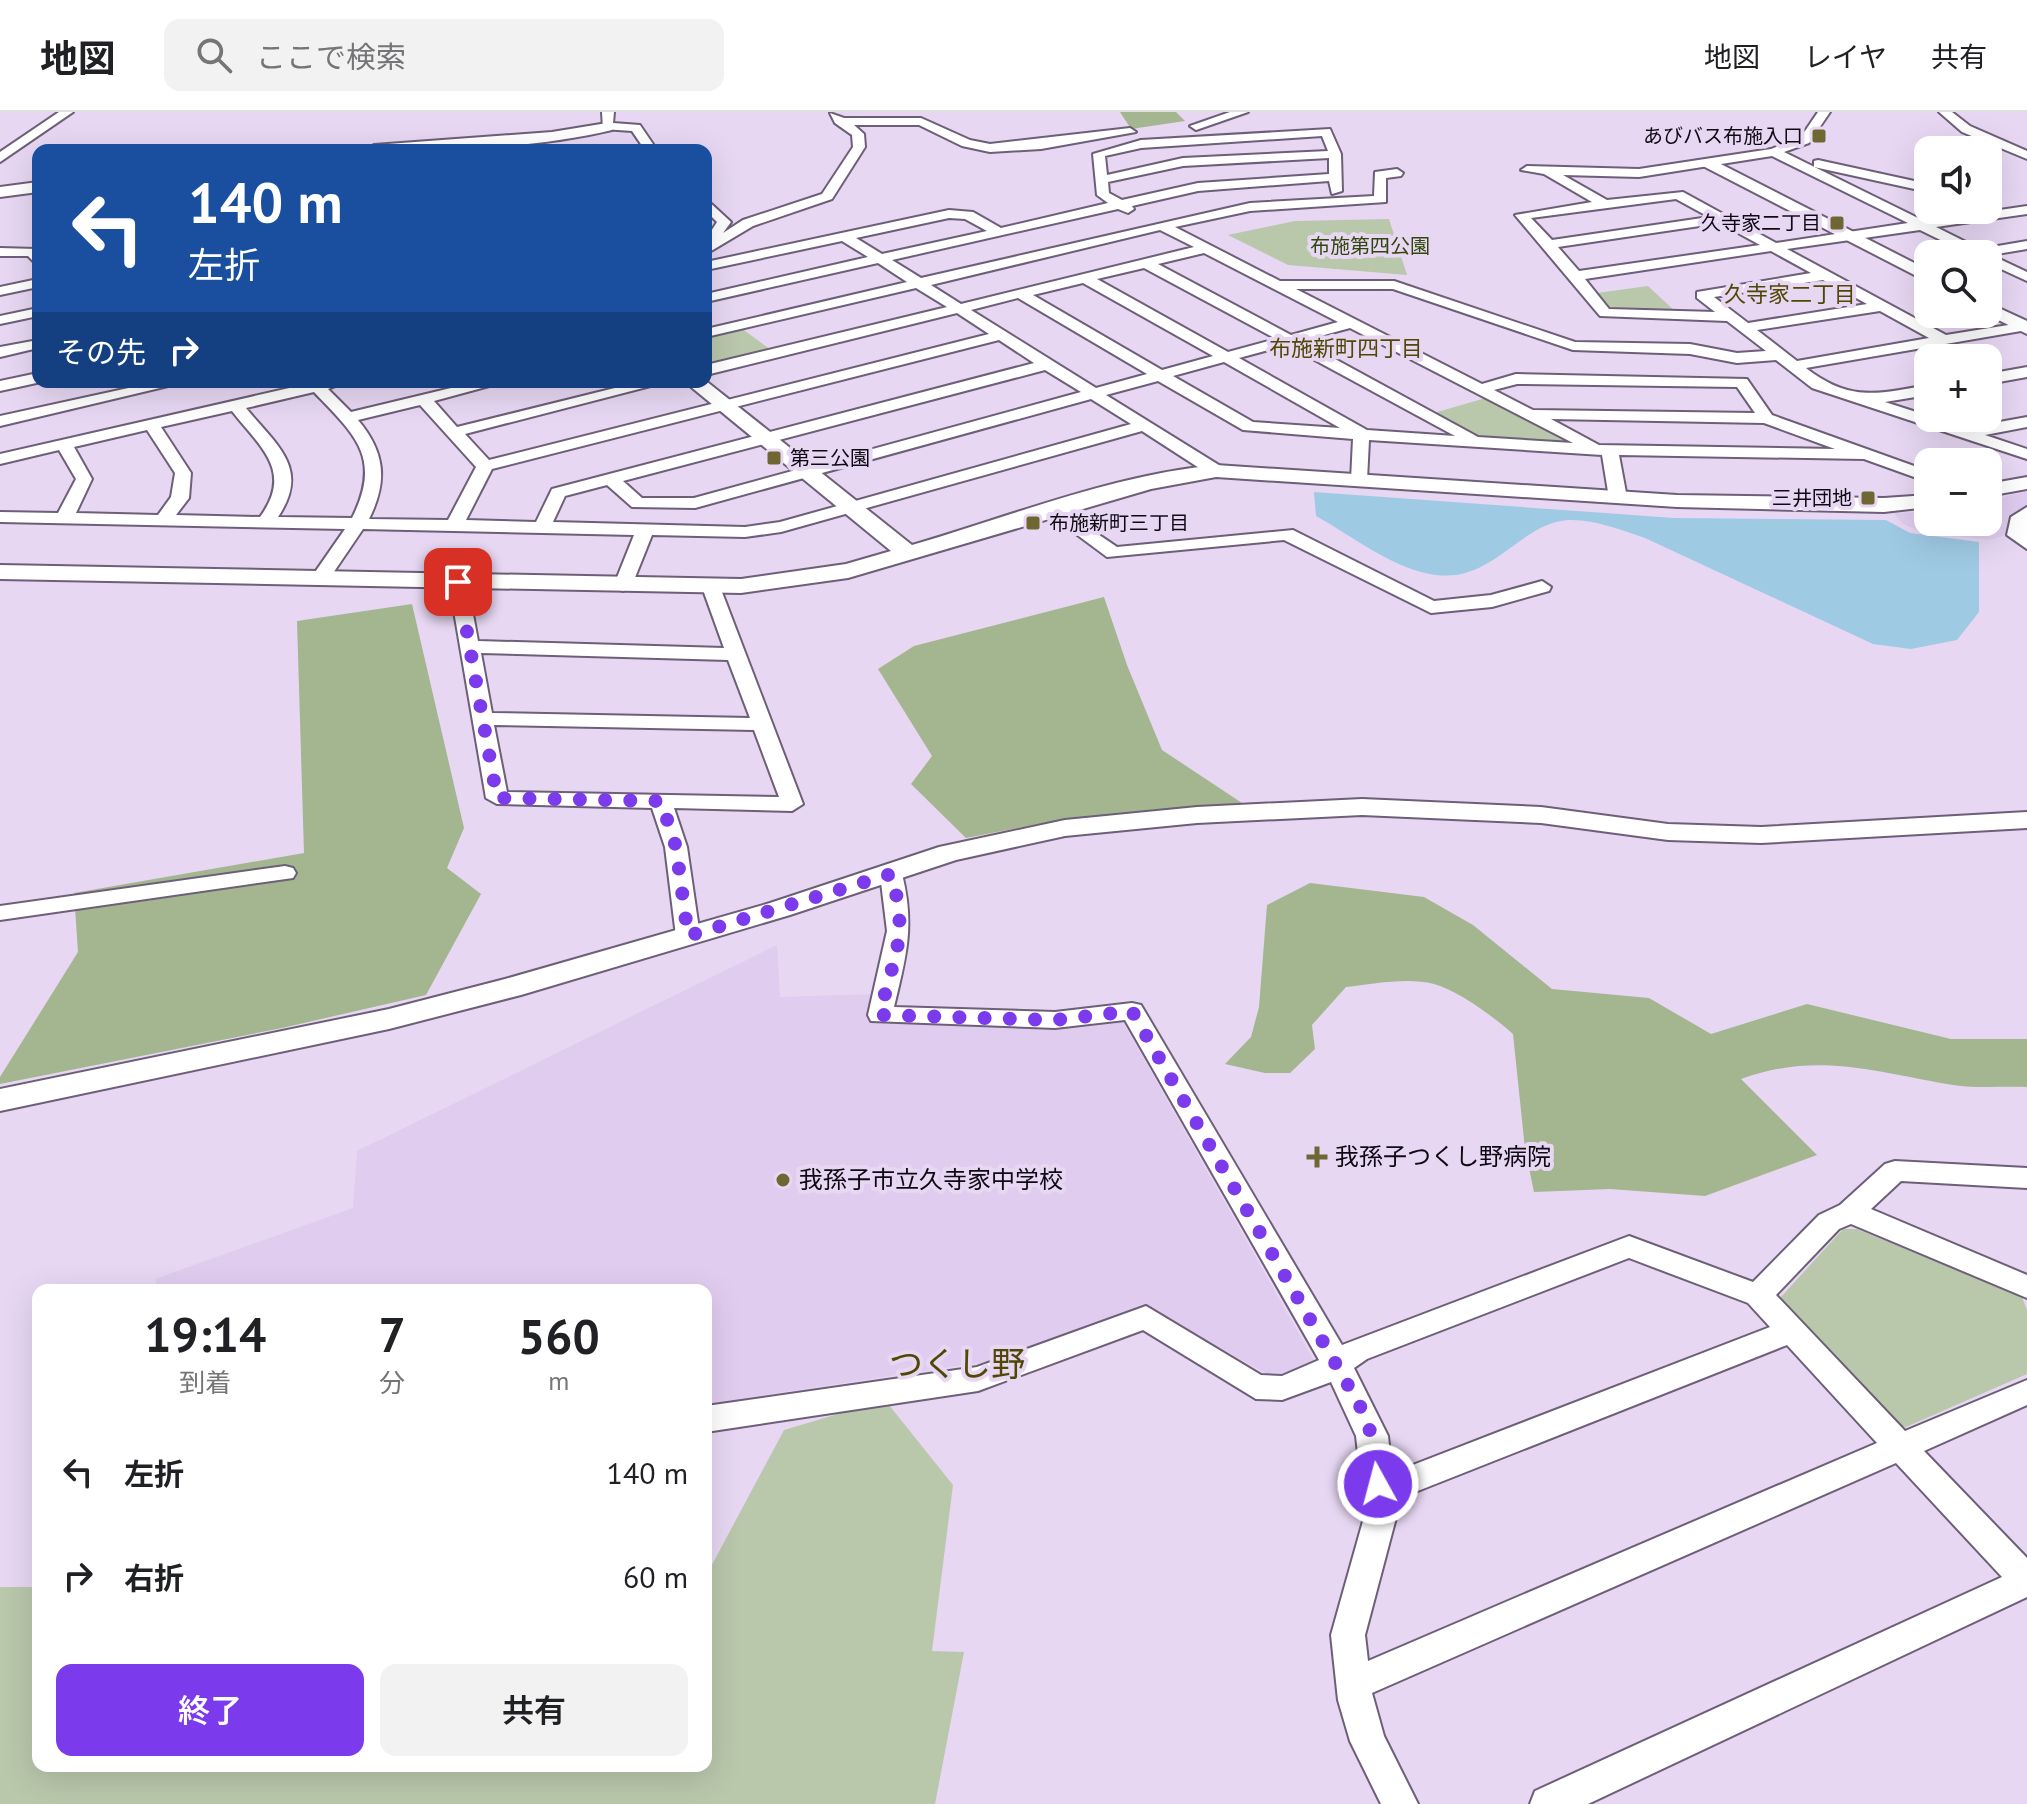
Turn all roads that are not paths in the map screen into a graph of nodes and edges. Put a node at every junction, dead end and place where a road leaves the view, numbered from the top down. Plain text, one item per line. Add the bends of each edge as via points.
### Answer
1 (67, 112) edge
2 (1242, 112) edge
3 (1824, 112) edge
4 (1945, 112) edge
5 (835, 116) edge
6 (607, 120) edge
7 (1316, 120) dead end
8 (1196, 126) junction
9 (1177, 127) dead end
10 (1147, 129) dead end
11 (1326, 132) junction
12 (1210, 139) junction
13 (450, 144) edge
14 (647, 144) edge
15 (1335, 154) junction
16 (1777, 154) junction
17 (2027, 155) edge
18 (0, 158) edge
19 (1708, 163) junction
20 (1527, 170) dead end
21 (1546, 170) junction
22 (1397, 173) dead end
23 (1639, 173) junction
24 (1335, 177) junction
25 (1101, 180) junction
26 (1914, 186) edge
27 (32, 188) edge
28 (1914, 191) edge
29 (0, 192) edge
30 (1678, 195) junction
31 (1869, 199) junction
32 (1336, 202) junction
33 (1605, 204) junction
34 (1120, 205) junction
35 (712, 209) edge
36 (2027, 210) edge
37 (1134, 212) dead end
38 (1722, 219) junction
39 (1155, 223) junction
40 (1922, 225) junction
41 (999, 232) junction
42 (844, 236) junction
43 (1849, 236) junction
44 (712, 240) edge
45 (1952, 240) edge
46 (712, 245) edge
47 (1547, 245) junction
48 (2027, 245) edge
49 (1774, 247) junction
50 (1204, 249) junction
51 (2002, 251) edge
52 (0, 252) edge
53 (32, 252) edge
54 (880, 259) junction
55 (712, 262) edge
56 (1145, 263) junction
57 (2002, 265) edge
58 (1914, 270) edge
59 (1826, 275) junction
60 (1576, 276) junction
61 (2027, 277) edge
62 (1085, 278) junction
63 (919, 283) junction
64 (32, 284) edge
65 (1277, 286) junction
66 (0, 291) edge
67 (1021, 294) junction
68 (712, 297) edge
69 (1882, 306) junction
70 (960, 309) junction
71 (32, 313) edge
72 (2002, 315) edge
73 (1731, 317) junction
74 (0, 320) edge
75 (1351, 323) junction
76 (2026, 327) edge
77 (1745, 328) junction
78 (712, 332) edge
79 (1002, 335) junction
80 (1290, 340) junction
81 (1944, 340) junction
82 (32, 345) edge
83 (0, 352) edge
84 (1227, 358) junction
85 (1787, 360) junction
86 (1048, 364) junction
87 (712, 369) edge
88 (2027, 372) edge
89 (1161, 376) junction
90 (2002, 376) edge
91 (32, 379) edge
92 (0, 386) edge
93 (150, 388) edge
94 (300, 388) edge
95 (319, 388) edge
96 (470, 388) edge
97 (634, 388) edge
98 (702, 388) edge
99 (1481, 389) junction
100 (1914, 392) edge
101 (1096, 394) junction
102 (423, 399) junction
103 (1864, 401) junction
104 (236, 405) junction
105 (724, 406) junction
106 (1530, 414) junction
107 (345, 418) junction
108 (1766, 418) junction
109 (0, 421) edge
110 (2027, 422) edge
111 (151, 425) junction
112 (1146, 425) junction
113 (455, 432) junction
114 (1361, 433) junction
115 (1965, 434) junction
116 (766, 438) junction
117 (1471, 441) junction
118 (64, 444) junction
119 (1605, 450) junction
120 (1866, 454) junction
121 (2027, 454) edge
122 (0, 459) edge
123 (485, 466) junction
124 (1216, 471) junction
125 (810, 472) junction
126 (1914, 472) edge
127 (610, 479) junction
128 (1359, 480) junction
129 (2027, 483) edge
130 (2002, 487) edge
131 (1618, 498) junction
132 (1914, 502) edge
133 (855, 509) junction
134 (1055, 510) junction
135 (2027, 512) edge
136 (0, 517) edge
137 (63, 519) junction
138 (163, 520) junction
139 (265, 522) junction
140 (356, 523) junction
141 (454, 526) junction
142 (542, 527) junction
143 (645, 530) junction
144 (2027, 544) edge
145 (909, 554) junction
146 (0, 572) edge
147 (320, 578) junction
148 (458, 582) junction
149 (623, 585) junction
150 (711, 587) junction
151 (1542, 587) dead end
152 (470, 647) junction
153 (738, 654) junction
154 (483, 719) junction
155 (764, 724) junction
156 (661, 801) junction
157 (2027, 820) edge
158 (285, 873) dead end
159 (891, 874) junction
160 (0, 913) edge
161 (688, 936) junction
162 (0, 1100) edge
163 (2027, 1178) edge
164 (1850, 1212) junction
165 (2027, 1287) edge
166 (1758, 1295) junction
167 (1792, 1331) junction
168 (1337, 1364) junction
169 (2027, 1392) edge
170 (712, 1418) edge
171 (1902, 1446) junction
172 (1378, 1484) junction
173 (1353, 1684) junction
174 (1400, 1804) edge
175 (1548, 1804) edge

1 - 18 street
2 - 8 street
3 - 16 street via 1805,140
4 - 17 street via 1966,129
5 - 10 street via 921,122 990,148
5 - 46 street via 858,134 859,147 827,196 748,223
6 - 13 street via 552,136
6 - 14 street via 636,127
7 - 11 street
8 - 9 street
8 - 12 street
11 - 12 street
11 - 15 street
12 - 25 street via 1141,144 1099,154
15 - 24 street
15 - 25 street via 1183,162
16 - 19 street
16 - 26 street
16 - 31 street
19 - 23 street
19 - 43 street
20 - 21 street
21 - 23 street
21 - 33 street
22 - 32 street via 1379,175 1383,204
23 - 30 street
24 - 32 street
24 - 34 street via 1221,184
25 - 34 street via 1103,195
27 - 29 street
28 - 31 street
30 - 33 street
30 - 38 street
31 - 40 street
32 - 39 street via 1250,207
33 - 47 street via 1522,215
34 - 37 street
34 - 41 street
35 - 44 street via 724,222
36 - 40 street
38 - 47 street
38 - 49 street
39 - 50 street
39 - 63 street
40 - 43 street
40 - 45 street
41 - 42 street via 968,215 949,214
41 - 54 street
42 - 54 street
42 - 55 street
43 - 49 street
43 - 58 street
47 - 60 street
48 - 51 street
49 - 59 street
49 - 60 street
50 - 56 street
50 - 65 street
52 - 53 street
54 - 63 street
54 - 68 street
56 - 62 street
56 - 80 street
57 - 61 street
59 - 69 street
59 - 73 street via 1702,295
60 - 73 street via 1605,313
62 - 67 street
62 - 84 street
63 - 70 street
63 - 78 street
64 - 66 street
65 - 75 street
65 - 85 street via 1394,285 1573,346 1690,349
67 - 70 street
67 - 89 street
69 - 77 street
69 - 81 street
70 - 79 street
70 - 87 street
71 - 74 street
72 - 76 street
73 - 77 street
75 - 80 street
75 - 99 street
76 - 81 street
77 - 85 street
79 - 86 street
79 - 105 street
80 - 84 street
80 - 117 street via 1470,435
81 - 85 street
82 - 83 street
84 - 89 street
84 - 114 street
85 - 103 street via 1818,385
86 - 101 street
86 - 116 street
88 - 90 street
89 - 101 street
89 - 114 street via 1249,427
91 - 92 street
93 - 109 street
94 - 104 street
95 - 107 street
96 - 102 street
97 - 113 street
98 - 105 street
99 - 106 street
99 - 108 street via 1516,379 1742,382
100 - 103 street
101 - 112 street
101 - 125 street
102 - 107 street
102 - 113 street
103 - 115 street
104 - 111 street
104 - 139 street via 285,474 282,495
105 - 116 street
105 - 123 street
106 - 108 street
106 - 119 street
107 - 140 street via 367,445 375,471
108 - 120 street
110 - 115 street
111 - 118 street
111 - 138 street via 183,473 180,498
112 - 124 street
112 - 133 street
113 - 123 street
114 - 117 street
114 - 128 street
115 - 121 street
116 - 125 street
116 - 127 street
117 - 119 street
118 - 122 street
118 - 137 street via 84,479
119 - 120 street
119 - 131 street
120 - 126 street
123 - 141 street
124 - 128 street
124 - 134 street via 1178,475
125 - 127 street via 695,503 638,503
125 - 133 street
127 - 142 street via 558,493
128 - 131 street
129 - 130 street
131 - 132 street
133 - 143 street via 745,532
133 - 145 street
134 - 145 street
134 - 151 street via 1113,553 1287,534 1431,607 1492,601
135 - 144 street via 2017,521 2016,535
136 - 137 street
137 - 138 street
138 - 139 street
139 - 140 street
140 - 141 street
140 - 147 street
141 - 142 street
142 - 143 street
143 - 149 street
145 - 150 street via 797,580
146 - 147 street
147 - 148 street
148 - 149 street
148 - 152 street
149 - 150 street
150 - 153 street
152 - 153 street
152 - 154 street
153 - 155 street
154 - 155 street
154 - 156 street via 497,798
155 - 156 street via 792,804
156 - 161 street via 676,847
157 - 159 street via 1747,835 1668,832 1541,815 1302,808 1031,833
158 - 160 street
159 - 161 street
159 - 168 street via 901,924 897,964 880,1015 1055,1020 1132,1011
161 - 162 street via 389,1019
163 - 164 street via 1895,1171
164 - 165 street
164 - 166 street via 1829,1222
166 - 167 street
166 - 168 street via 1629,1247 1356,1351
167 - 171 street
167 - 172 street via 1414,1480 1393,1487
168 - 170 street via 1282,1388 1256,1387 1146,1317 978,1379
168 - 172 street via 1372,1436
169 - 171 street
171 - 173 street
171 - 175 street via 2027,1581
172 - 173 street via 1381,1514 1348,1635
173 - 174 street via 1368,1741

